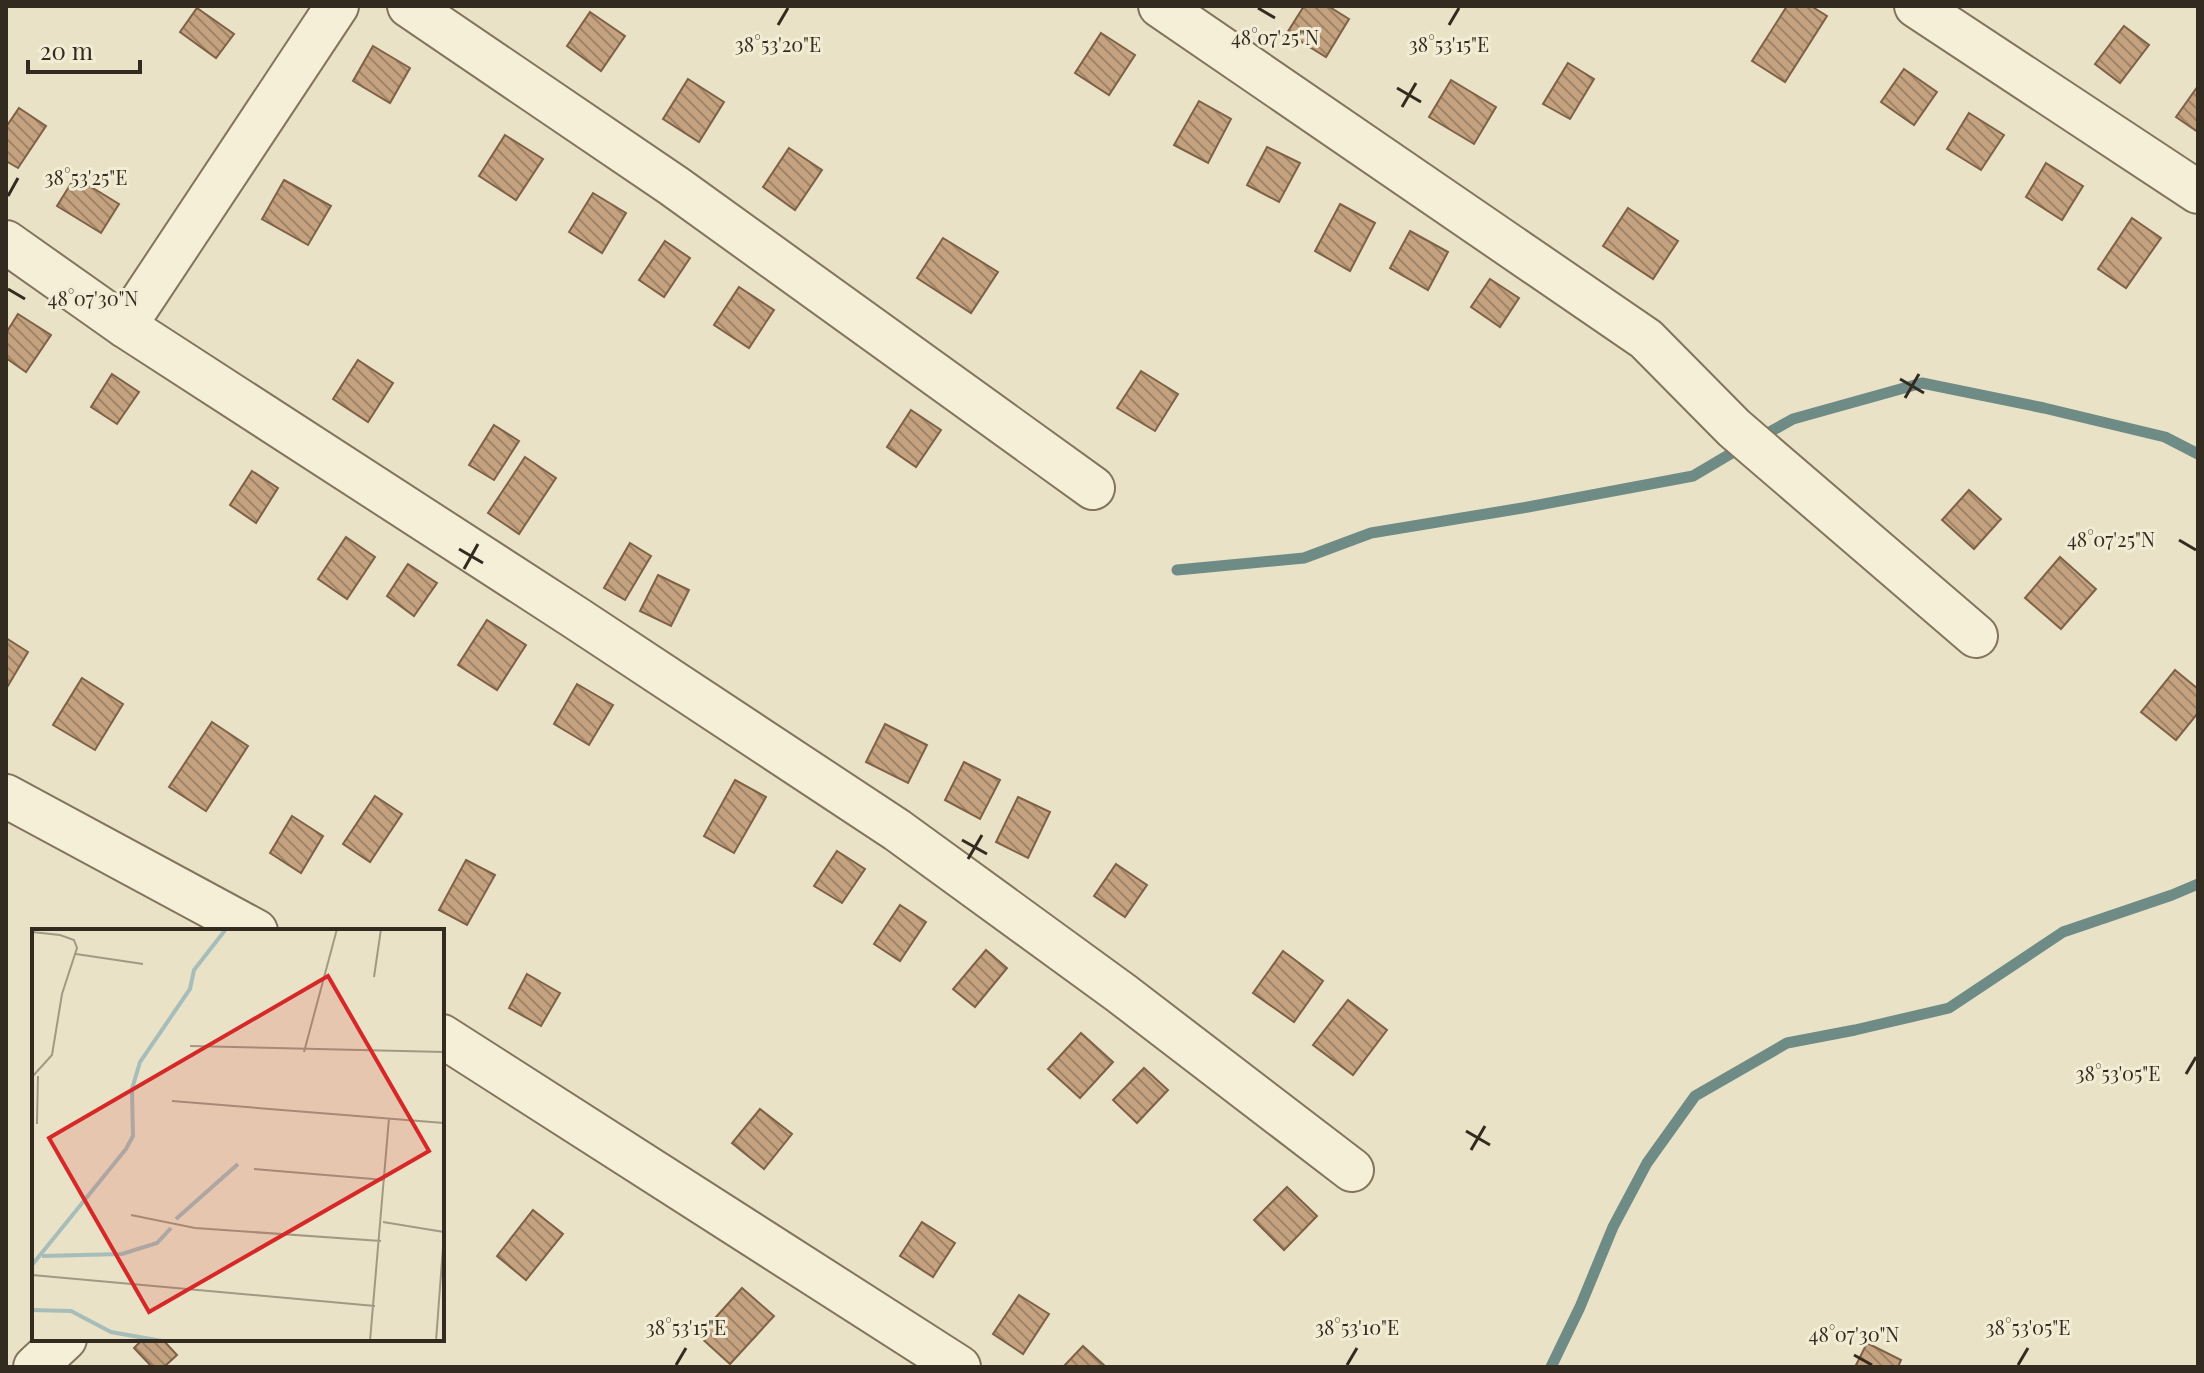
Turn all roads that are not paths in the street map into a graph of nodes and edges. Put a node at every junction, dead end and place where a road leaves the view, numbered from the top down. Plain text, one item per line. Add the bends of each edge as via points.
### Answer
1 (337, 6) edge
2 (409, 6) edge
3 (1160, 6) edge
4 (1916, 6) edge
5 (2198, 192) edge
6 (6, 242) edge
7 (125, 326) junction
8 (1093, 488) dead end
9 (1976, 636) dead end
10 (6, 796) edge
11 (252, 929) edge
12 (444, 1037) edge
13 (1352, 1170) dead end
14 (63, 1341) edge
15 (35, 1367) edge
16 (959, 1367) edge

1 - 7 street
2 - 8 street via 674,186
3 - 9 street via 1646,339 1734,428
4 - 5 street
6 - 7 street
7 - 13 street via 897,830
10 - 11 street
12 - 16 street
14 - 15 street

